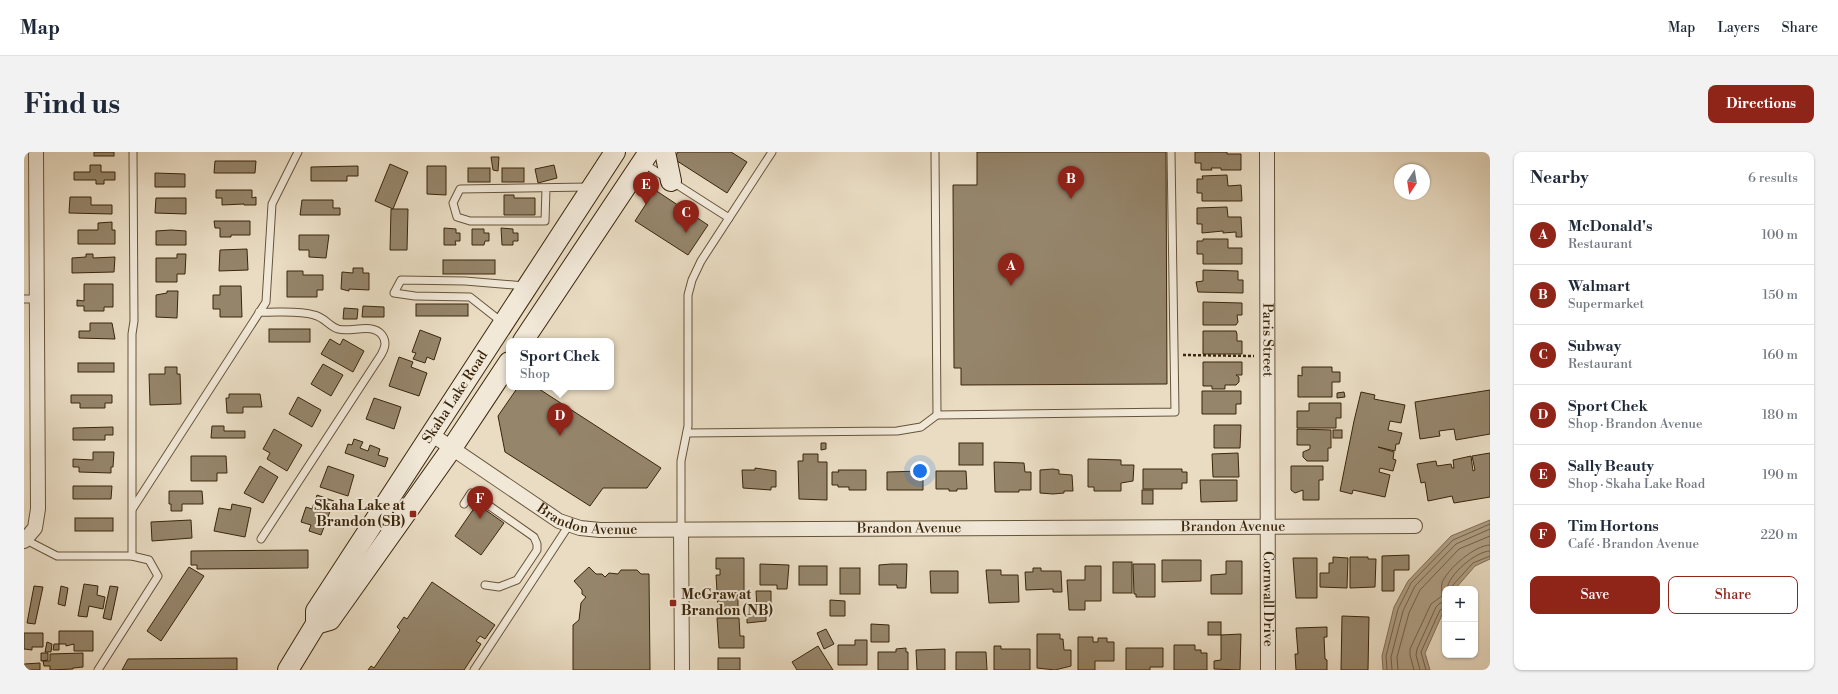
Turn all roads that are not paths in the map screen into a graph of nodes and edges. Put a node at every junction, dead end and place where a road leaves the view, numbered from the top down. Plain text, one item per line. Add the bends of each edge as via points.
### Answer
1 (36, 152) edge
2 (133, 152) edge
3 (298, 152) edge
4 (615, 152) edge
5 (665, 152) edge
6 (772, 152) edge
7 (935, 152) edge
8 (1171, 152) edge
9 (1267, 152) edge
10 (642, 155) edge
11 (671, 181) junction
12 (592, 187) junction
13 (546, 188) junction
14 (729, 218) junction
15 (530, 282) junction
16 (31, 299) edge
17 (259, 312) junction
18 (504, 323) junction
19 (525, 338) edge
20 (506, 367) edge
21 (937, 415) junction
22 (687, 433) junction
23 (431, 434) junction
24 (452, 448) junction
25 (464, 504) dead end
26 (132, 508) junction
27 (569, 525) junction
28 (1415, 526) dead end
29 (1268, 527) junction
30 (681, 529) junction
31 (261, 539) dead end
32 (25, 540) edge
33 (132, 556) junction
34 (484, 585) dead end
35 (316, 624) junction
36 (98, 670) edge
37 (288, 670) edge
38 (474, 670) edge
39 (682, 670) edge
40 (1268, 670) edge

1 - 16 street
2 - 26 lane
3 - 17 lane via 272,204 266,302
4 - 12 main road, Skaha Lake Road
5 - 11 main road
6 - 14 lane
7 - 21 lane
8 - 21 lane via 1175,412
9 - 29 street, Paris Street
10 - 11 lane
10 - 15 main road via 612,182 561,257
10 - 19 main road
11 - 14 lane
12 - 13 lane
12 - 15 main road, Skaha Lake Road
13 - 13 lane via 460,189 453,203 457,217 470,221 545,221
14 - 22 lane via 701,261 688,295
15 - 18 main road, Skaha Lake Road
15 - 18 lane via 401,280 394,293 470,297
16 - 32 street via 38,509 35,528
17 - 26 lane
17 - 31 lane via 310,314 324,318 338,329 372,329 380,333 385,346
18 - 23 main road, Skaha Lake Road
20 - 24 main road, Skaha Lake Road
21 - 22 lane via 921,427 897,431
22 - 30 lane via 681,461
23 - 24 street, Brandon Avenue
23 - 35 main road, Skaha Lake Road via 316,611
24 - 27 street, Brandon Avenue via 540,510
24 - 35 main road, Skaha Lake Road via 330,620
25 - 34 lane via 471,493 534,537 537,544 537,550 517,580 499,587
26 - 33 lane
27 - 30 street, Brandon Avenue via 600,530
27 - 38 lane
28 - 29 street, Brandon Avenue
29 - 30 street, Brandon Avenue
29 - 40 street, Cornwall Drive
30 - 39 street
32 - 33 lane via 58,556
33 - 36 lane via 149,560 158,576
35 - 37 main road, Skaha Lake Road

